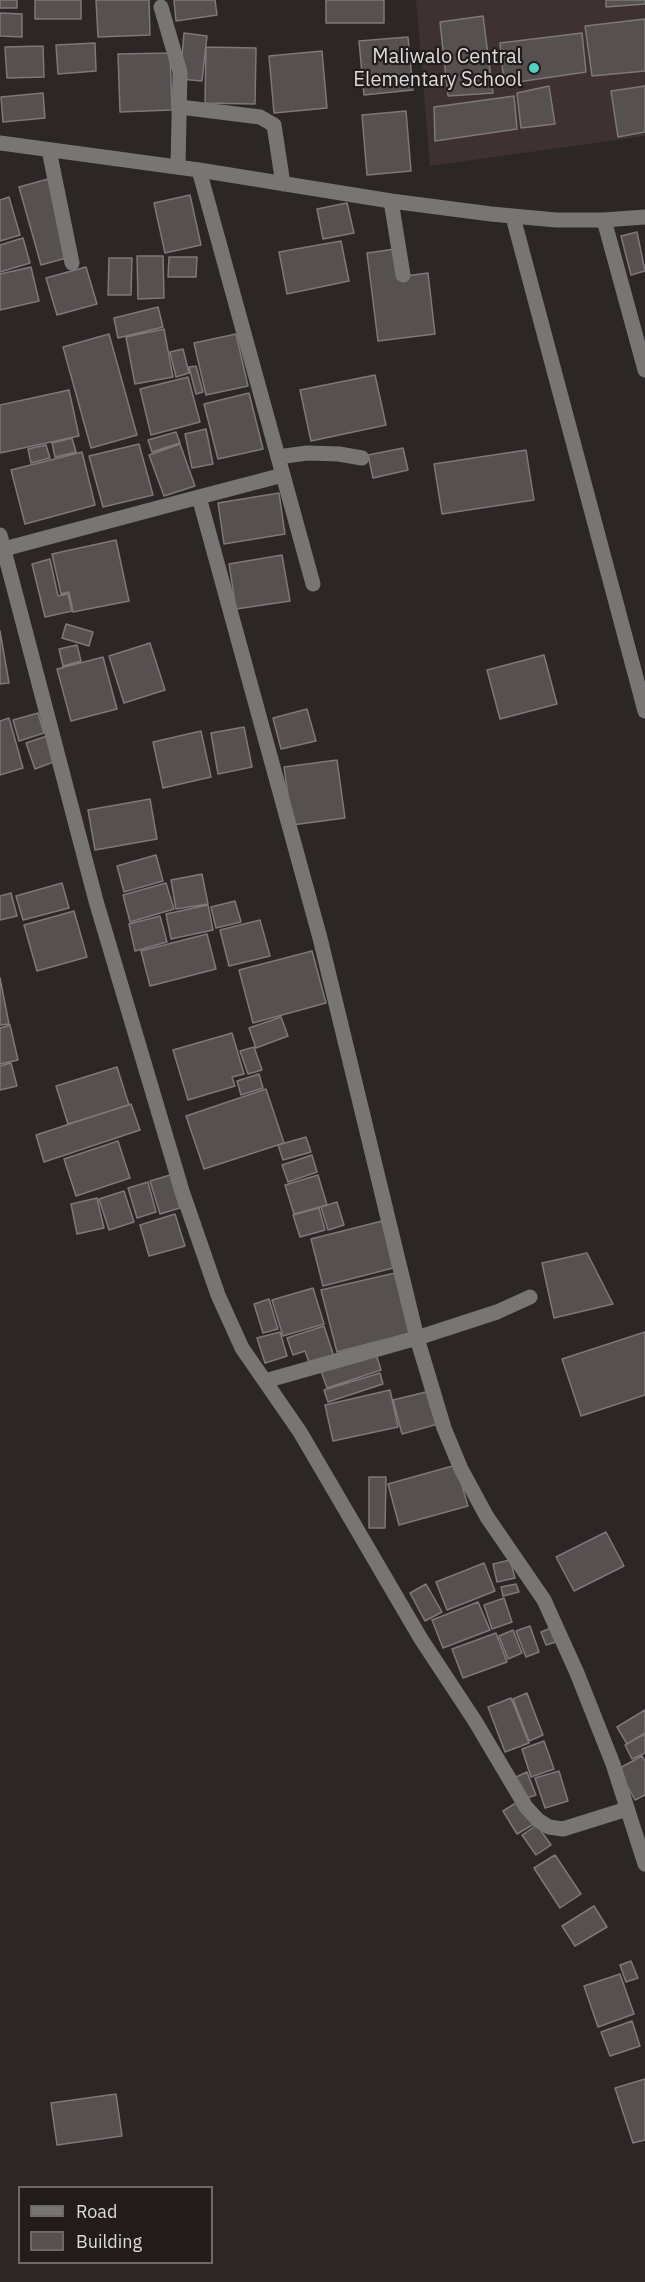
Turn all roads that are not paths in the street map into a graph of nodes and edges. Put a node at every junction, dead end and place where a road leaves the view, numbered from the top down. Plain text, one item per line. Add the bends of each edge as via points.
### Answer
1 (161, 7) dead end
2 (180, 106) junction
3 (0, 143) edge
4 (49, 150) junction
5 (178, 167) junction
6 (199, 170) junction
7 (282, 184) junction
8 (391, 201) junction
9 (513, 216) junction
10 (645, 217) edge
11 (604, 220) junction
12 (72, 263) dead end
13 (403, 274) dead end
14 (645, 370) edge
15 (278, 457) junction
16 (362, 458) dead end
17 (283, 475) junction
18 (199, 497) junction
19 (2, 542) edge
20 (313, 584) dead end
21 (645, 711) edge
22 (530, 1297) dead end
23 (417, 1338) junction
24 (265, 1382) junction
25 (627, 1809) junction
26 (645, 1864) edge

1 - 2 street via 180,72
2 - 5 street
2 - 7 street via 260,117 274,125
3 - 4 street
4 - 5 street
4 - 12 street
5 - 6 street
6 - 7 street
6 - 15 street
7 - 8 street
8 - 9 street
8 - 13 street
9 - 11 street
9 - 21 street
10 - 11 street
11 - 14 street
15 - 16 street via 318,453
15 - 17 street
17 - 18 street
17 - 20 street
18 - 19 street
18 - 23 street via 320,938
19 - 24 street via 96,901 182,1191 218,1295 242,1348
22 - 23 street
23 - 24 street
23 - 25 street via 444,1428 461,1468 487,1516 544,1600 577,1673
24 - 25 street via 300,1432 410,1621 526,1807 549,1827 563,1828
25 - 26 street

